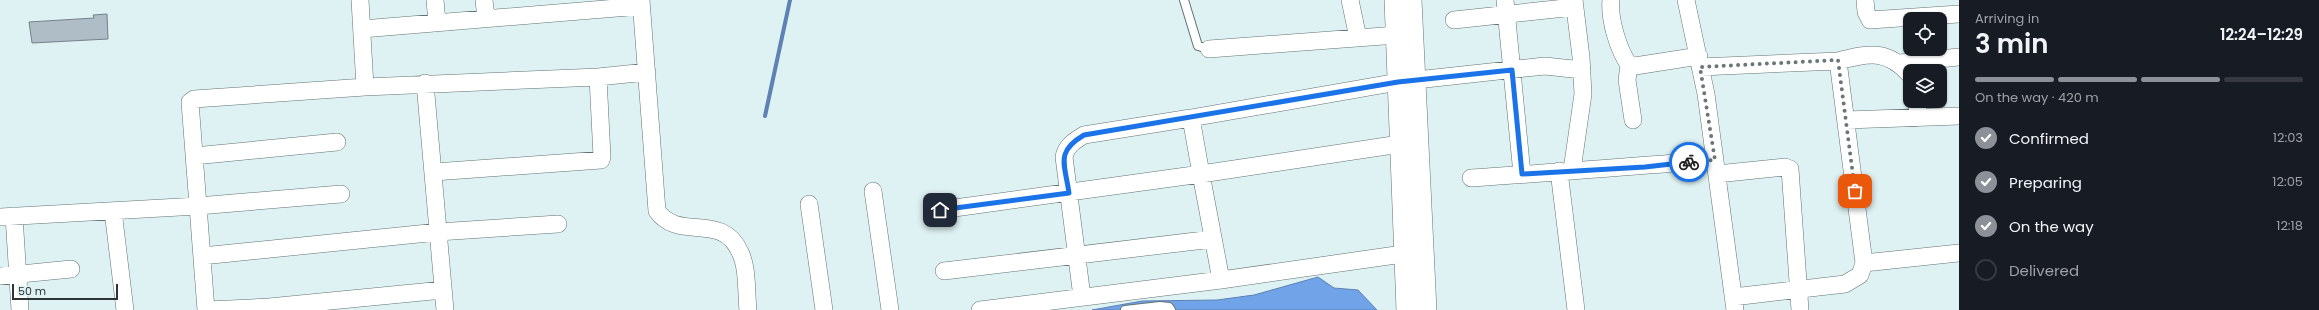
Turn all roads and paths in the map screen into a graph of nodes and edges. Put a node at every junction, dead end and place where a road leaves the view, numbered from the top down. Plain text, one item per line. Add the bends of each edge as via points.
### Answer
1 (360, 0) edge
2 (435, 0) edge
3 (484, 0) edge
4 (1184, 0) edge
5 (1350, 0) edge
6 (1395, 0) edge
7 (1411, 0) edge
8 (1611, 0) edge
9 (1686, 0) edge
10 (1865, 0) edge
11 (641, 3) edge
12 (1574, 3) edge
13 (1506, 7) edge
14 (1959, 14) edge
15 (486, 19) junction
16 (1454, 20) dead end
17 (437, 23) junction
18 (362, 29) junction
19 (1396, 35) junction
20 (1358, 38) junction
21 (1209, 49) joint
22 (1959, 57) edge
23 (1838, 60) junction
24 (1700, 62) junction
25 (1928, 64) edge
26 (1629, 65) junction
27 (1903, 68) edge
28 (1512, 70) junction
29 (1582, 70) junction
30 (647, 72) junction
31 (598, 77) junction
32 (1407, 82) junction
33 (425, 83) junction
34 (365, 87) junction
35 (1917, 108) edge
36 (1959, 116) edge
37 (1191, 118) junction
38 (1918, 118) junction
39 (1633, 120) dead end
40 (1846, 120) junction
41 (337, 142) dead end
42 (1409, 142) junction
43 (194, 156) junction
44 (1716, 167) junction
45 (1566, 170) junction
46 (434, 172) junction
47 (1201, 174) junction
48 (1522, 174) junction
49 (1471, 178) dead end
50 (873, 191) dead end
51 (1069, 193) junction
52 (341, 194) dead end
53 (809, 204) dead end
54 (198, 206) junction
55 (940, 210) dead end
56 (113, 211) junction
57 (7, 217) edge
58 (558, 224) dead end
59 (438, 232) junction
60 (1213, 239) junction
61 (1414, 252) junction
62 (1959, 253) edge
63 (1078, 255) junction
64 (202, 256) junction
65 (1864, 263) junction
66 (71, 269) dead end
67 (944, 272) dead end
68 (18, 274) junction
69 (0, 276) edge
70 (1221, 280) junction
71 (1799, 288) junction
72 (443, 290) junction
73 (1082, 297) junction
74 (1734, 304) edge
75 (20, 310) edge
76 (125, 310) edge
77 (207, 310) edge
78 (445, 310) edge
79 (748, 310) edge
80 (824, 310) edge
81 (890, 310) edge
82 (980, 310) edge
83 (1125, 310) edge
84 (1171, 310) edge
85 (1407, 310) edge
86 (1426, 310) edge
87 (1576, 310) edge
88 (1800, 310) edge

1 - 18 street
2 - 17 street
3 - 15 street
4 - 21 lane via 1198,46
5 - 20 street
6 - 19 street
7 - 32 street
8 - 26 street via 1618,38
9 - 24 street
10 - 14 street via 1870,20
11 - 15 street
11 - 30 street
12 - 13 street
12 - 29 street
13 - 16 street
13 - 28 street
15 - 17 street
17 - 18 street
18 - 34 street
19 - 20 street
19 - 32 street
20 - 21 street
22 - 25 street
23 - 24 street
23 - 27 street via 1870,55
23 - 40 street
24 - 26 street
24 - 44 street
26 - 39 street via 1627,80
28 - 29 street via 1546,66
28 - 32 street
28 - 48 street
29 - 45 street via 1583,94
30 - 31 street
30 - 79 street via 657,211 677,225 711,227 732,239 743,259
31 - 33 street
31 - 46 street via 601,160
32 - 37 street
32 - 42 street
33 - 34 street
33 - 46 street
34 - 43 street via 191,100
35 - 38 street
36 - 38 street
37 - 47 street
37 - 51 street via 1096,133 1077,140 1065,151 1064,157
38 - 40 street
40 - 65 street
41 - 43 street
42 - 47 street
42 - 61 street
43 - 54 street
44 - 45 street
44 - 71 street via 1785,167 1790,170
44 - 74 street
45 - 48 street
45 - 87 street
46 - 59 street
47 - 51 street
47 - 60 street
48 - 49 street
50 - 81 street
51 - 55 street
51 - 63 street
52 - 54 street
53 - 80 street
54 - 56 street
54 - 64 street
56 - 57 street
56 - 76 street
57 - 68 street
58 - 59 street
59 - 64 street
59 - 72 street
60 - 63 street
60 - 70 street
61 - 70 street
61 - 85 street
61 - 86 street
62 - 65 street
63 - 67 street
63 - 73 street
64 - 77 street
65 - 71 street via 1860,275 1845,284
66 - 68 street
68 - 69 street
68 - 75 street
70 - 73 street
71 - 74 street
71 - 88 street
72 - 77 street via 269,307
72 - 78 street
73 - 82 street
83 - 84 lane via 1160,306 1169,307

